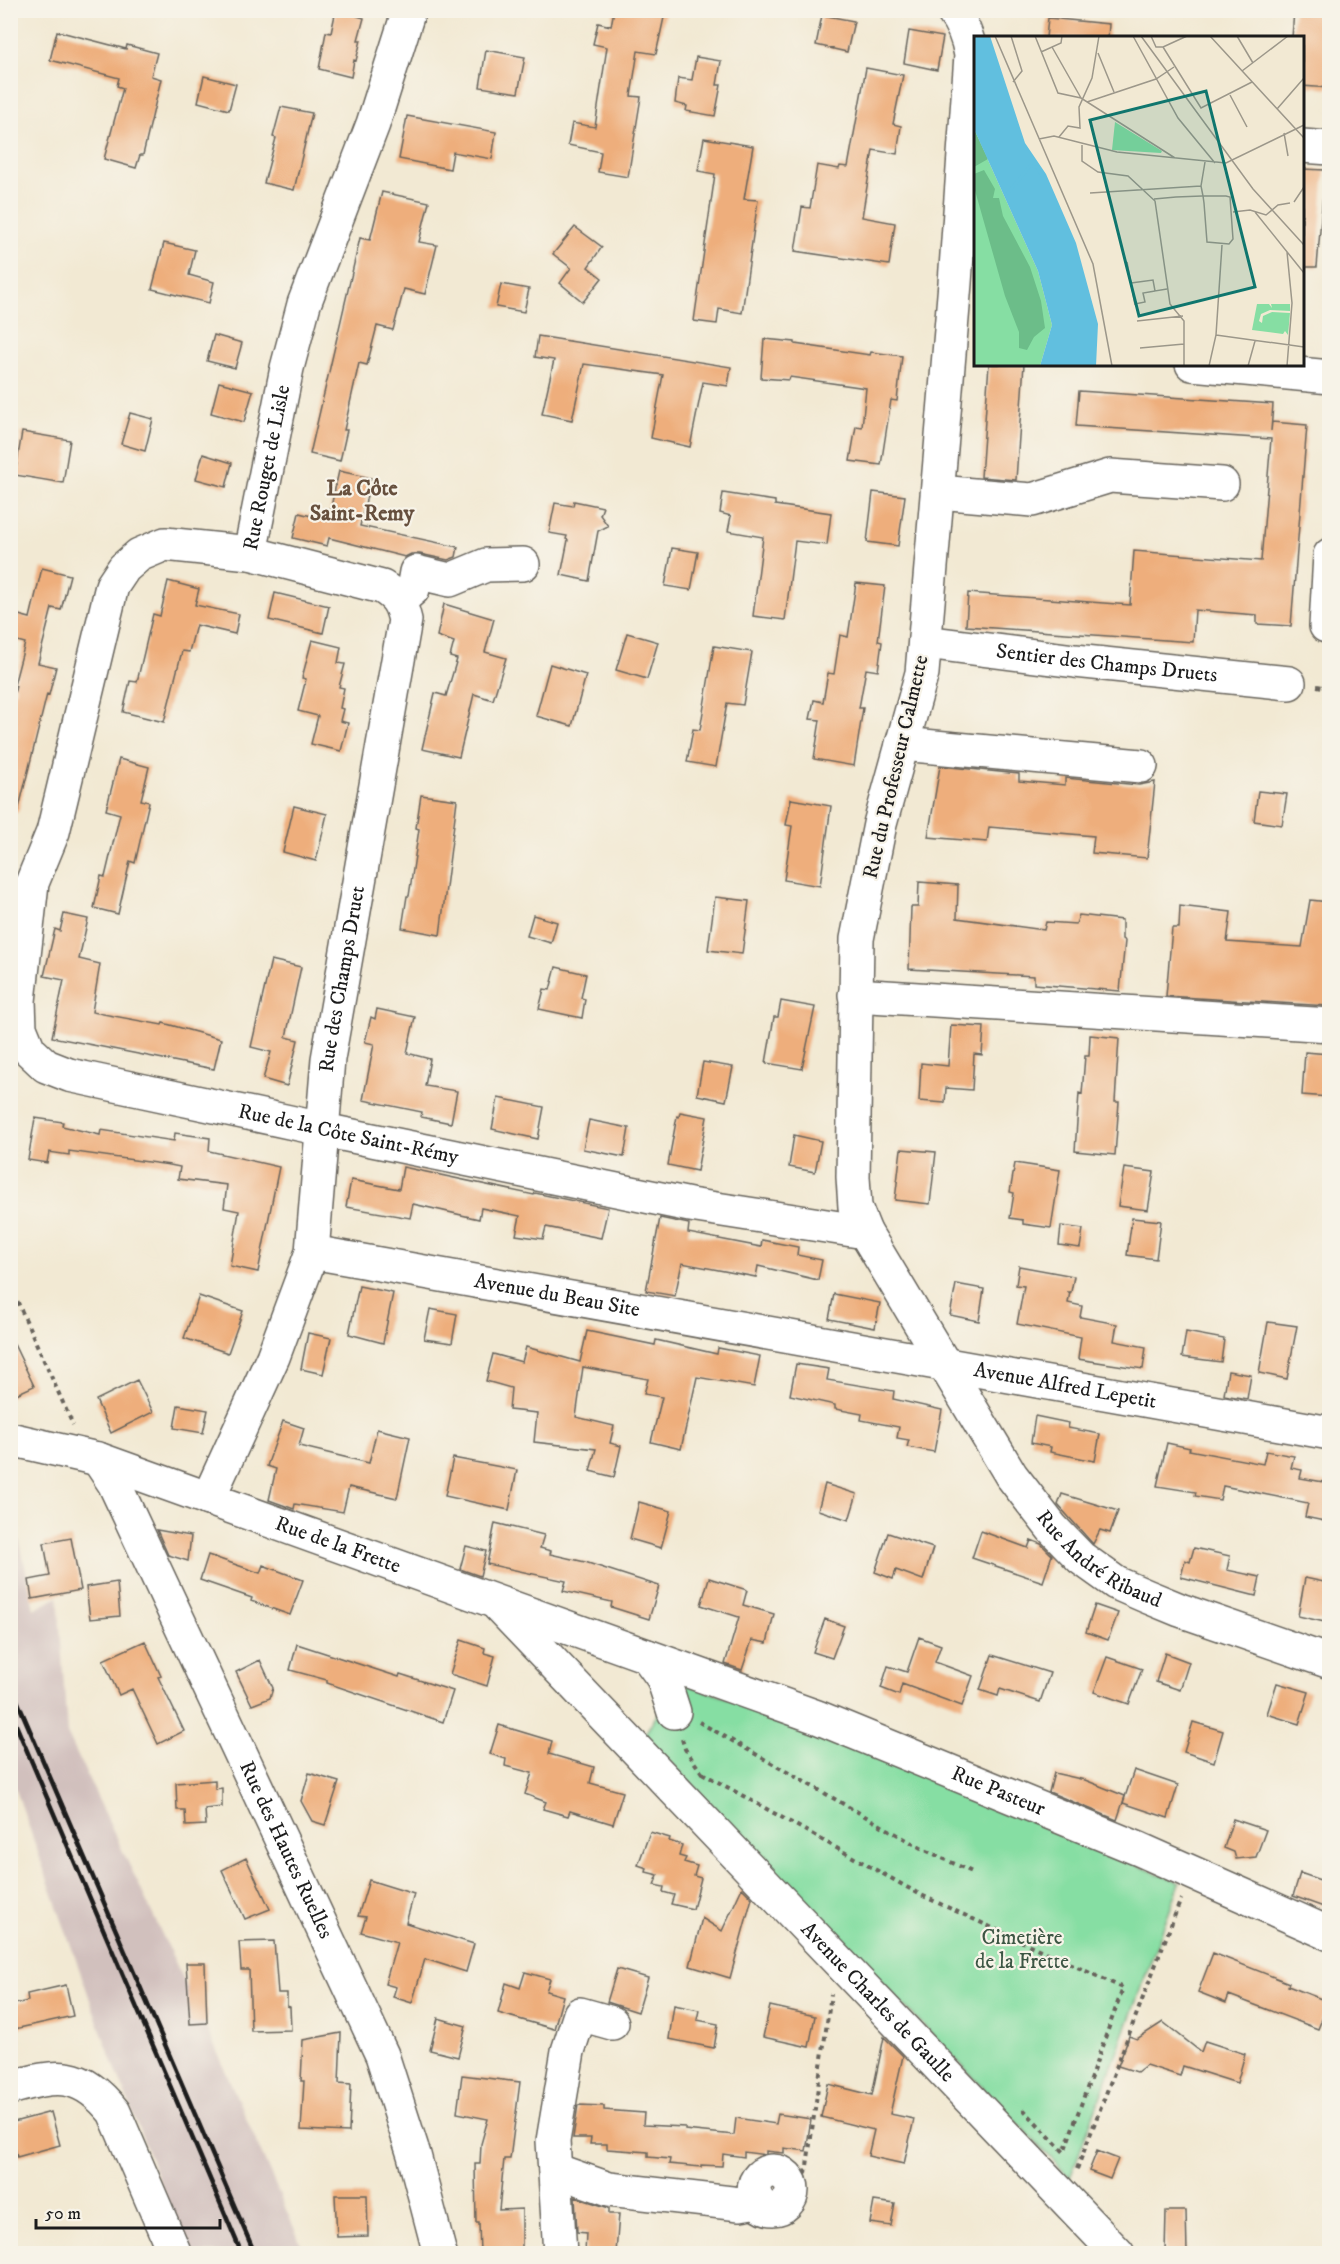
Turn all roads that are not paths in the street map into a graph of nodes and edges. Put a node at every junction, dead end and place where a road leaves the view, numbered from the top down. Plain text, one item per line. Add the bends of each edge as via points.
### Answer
1 (409, 10) edge
2 (952, 10) edge
3 (1304, 146) edge
4 (1329, 148) edge
5 (968, 220) edge
6 (1213, 366) edge
7 (1329, 377) edge
8 (1222, 484) dead end
9 (938, 492) junction
10 (250, 554) junction
11 (1329, 555) edge
12 (523, 564) dead end
13 (399, 601) junction
14 (1326, 626) dead end
15 (925, 642) junction
16 (1289, 683) dead end
17 (902, 744) junction
18 (1141, 766) dead end
19 (21, 881) edge
20 (855, 995) junction
21 (1329, 1025) edge
22 (322, 1129) junction
23 (865, 1232) junction
24 (312, 1252) junction
25 (801, 1338) joint
26 (942, 1363) junction
27 (1329, 1433) edge
28 (10, 1439) edge
29 (98, 1459) junction
30 (208, 1499) junction
31 (495, 1603) junction
32 (655, 1658) junction
33 (1329, 1662) edge
34 (676, 1721) road end
35 (1329, 1934) edge
36 (612, 2023) dead end
37 (10, 2088) edge
38 (555, 2170) junction
39 (790, 2183) road end
40 (175, 2253) edge
41 (440, 2253) edge
42 (560, 2253) edge
43 (1118, 2253) edge

1 - 10 street, Rue Rouget de Lisle via 373,124 304,304 287,368
2 - 5 street, Rue du Professeur Calmette via 962,23 971,54
3 - 4 street
5 - 9 street, Rue du Professeur Calmette
6 - 7 street
8 - 9 street via 1110,476 1032,500
9 - 15 street, Rue du Professeur Calmette
10 - 13 street via 382,587
10 - 19 street, Rue Rouget de Lisle via 165,544 139,555 124,568 112,586 53,832
11 - 14 street
12 - 13 street via 486,566 450,580 416,572 412,589
13 - 22 street, Rue des Champs Druet via 405,620 328,1059
15 - 16 street, Sentier des Champs Druets
15 - 17 street, Rue du Professeur Calmette
17 - 18 street
17 - 20 street, Rue du Professeur Calmette via 880,824 857,939
19 - 22 street, Rue de la Côte Saint-Rémy via 20,1028 29,1050 46,1066 69,1075
20 - 21 street
20 - 23 street, Rue du Professeur Calmette via 853,1177 855,1207
22 - 23 street, Rue de la Côte Saint-Rémy via 680,1203
22 - 24 street, Rue des Champs Druet
23 - 26 street, Rue du Professeur Calmette
24 - 25 street, Avenue du Beau Site
24 - 30 street, Rue des Champs Druet via 273,1357
25 - 26 street, Avenue Alfred Lepetit
26 - 27 street, Avenue Alfred Lepetit
26 - 33 street, Rue André Ribaud via 1011,1475 1052,1528 1099,1573 1180,1610
28 - 29 street, Rue de la Frette
29 - 30 street, Rue de la Frette
29 - 41 street, Rue des Hautes Ruelles via 119,1494 382,2055
30 - 31 street, Rue de la Frette
31 - 32 street, Rue de la Frette
31 - 43 street, Avenue Charles de Gaulle
32 - 34 street
32 - 35 street, Rue Pasteur via 817,1717 1139,1849
36 - 38 street via 580,2014 559,2098
37 - 40 street via 39,2079 64,2078 82,2083 100,2095 114,2112
38 - 39 street via 609,2189 740,2204 758,2201 767,2208 784,2205 791,2195
38 - 42 street

